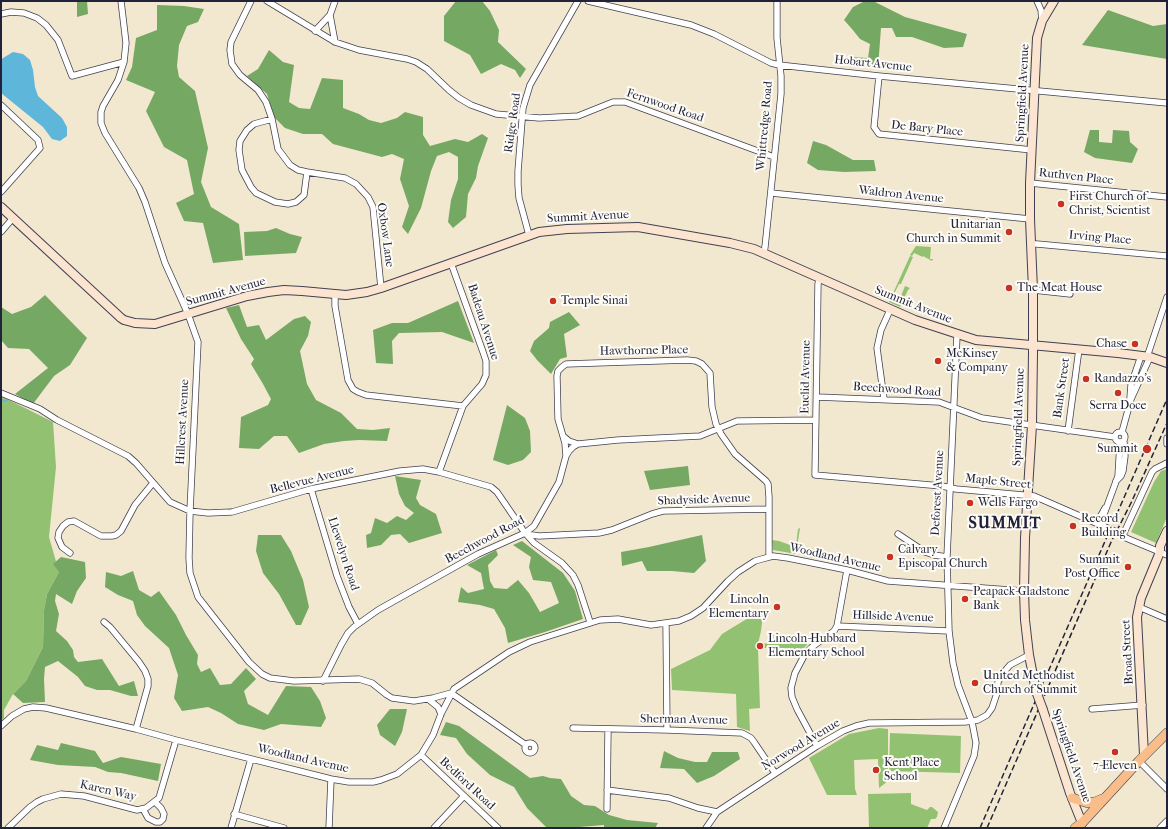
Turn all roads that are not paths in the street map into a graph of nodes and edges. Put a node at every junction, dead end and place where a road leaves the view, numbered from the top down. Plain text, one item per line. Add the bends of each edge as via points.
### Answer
1 (121, 1) edge
2 (251, 1) edge
3 (267, 1) edge
4 (335, 1) edge
5 (578, 1) edge
6 (588, 1) edge
7 (778, 1) edge
8 (1037, 1) edge
9 (1054, 1) edge
10 (1, 14) edge
11 (330, 15) junction
12 (1042, 21) junction
13 (315, 31) junction
14 (335, 42) junction
15 (124, 62) junction
16 (779, 65) junction
17 (879, 76) junction
18 (1035, 90) junction
19 (1167, 103) edge
20 (1, 105) edge
21 (523, 116) junction
22 (272, 119) junction
23 (1032, 150) junction
24 (774, 157) junction
25 (307, 172) junction
26 (1030, 183) junction
27 (1, 192) edge
28 (771, 193) junction
29 (1167, 197) edge
30 (1, 207) edge
31 (13, 218) junction
32 (1030, 219) junction
33 (1, 232) edge
34 (529, 235) junction
35 (1031, 244) junction
36 (764, 253) junction
37 (1167, 256) edge
38 (451, 264) junction
39 (819, 278) junction
40 (381, 288) junction
41 (1033, 290) junction
42 (1070, 294) dead end
43 (335, 295) junction
44 (1167, 297) edge
45 (890, 310) junction
46 (188, 314) junction
47 (957, 335) junction
48 (1033, 345) junction
49 (1079, 349) junction
50 (1146, 356) junction
51 (1167, 362) edge
52 (1, 393) edge
53 (817, 397) junction
54 (884, 399) junction
55 (1130, 399) junction
56 (463, 406) junction
57 (954, 407) junction
58 (816, 420) junction
59 (1032, 425) junction
60 (719, 429) junction
61 (1068, 430) junction
62 (1122, 432) junction
63 (563, 436) junction
64 (1115, 437) junction
65 (1167, 438) edge
66 (1122, 442) junction
67 (578, 444) junction
68 (1167, 444) edge
69 (566, 456) junction
70 (1167, 463) edge
71 (439, 472) junction
72 (815, 475) joint
73 (153, 483) junction
74 (949, 488) junction
75 (311, 489) junction
76 (1027, 495) junction
77 (769, 509) junction
78 (190, 511) junction
79 (1101, 525) junction
80 (1167, 531) edge
81 (525, 533) junction
82 (898, 534) dead end
83 (1121, 534) junction
84 (1167, 543) edge
85 (70, 553) dead end
86 (1164, 553) edge
87 (769, 557) junction
88 (946, 557) junction
89 (847, 570) junction
90 (947, 586) junction
91 (1024, 591) junction
92 (1139, 607) junction
93 (1167, 620) edge
94 (104, 622) dead end
95 (590, 622) junction
96 (358, 624) junction
97 (666, 624) junction
98 (837, 626) junction
99 (949, 631) junction
100 (1029, 656) junction
101 (323, 681) junction
102 (451, 693) junction
103 (428, 699) junction
104 (1143, 705) junction
105 (1092, 709) dead end
106 (441, 714) junction
107 (972, 722) junction
108 (1, 726) edge
109 (573, 728) dead end
110 (136, 729) junction
111 (608, 730) junction
112 (667, 730) junction
113 (1167, 733) edge
114 (176, 740) junction
115 (526, 745) dead end
116 (817, 746) junction
117 (421, 755) junction
118 (1142, 758) junction
119 (251, 759) junction
120 (776, 773) junction
121 (331, 778) junction
122 (608, 790) junction
123 (1167, 790) edge
124 (464, 796) junction
125 (1105, 797) junction
126 (1072, 798) junction
127 (156, 802) junction
128 (607, 808) dead end
129 (143, 809) junction
130 (716, 812) junction
131 (234, 814) junction
132 (1167, 821) edge
133 (1080, 826) edge
134 (8, 828) edge
135 (231, 828) edge
136 (284, 828) edge
137 (329, 828) edge
138 (434, 828) edge
139 (498, 828) edge
140 (706, 828) edge
141 (944, 828) edge
142 (1160, 828) edge

1 - 15 street, Hillcrest Avenue via 126,43
2 - 22 street, Oxbow Lane via 234,35 230,56 240,75 262,94
3 - 13 street, Fernwood Road
4 - 11 street
5 - 21 street, Ridge Road via 530,85
6 - 16 street, Hobart Avenue via 691,24
7 - 16 street, Whittredge Road
8 - 12 street
9 - 12 street, Springfield Avenue
10 - 15 street via 24,13 46,25 58,40 72,76
11 - 13 street
11 - 14 street
12 - 18 street, Springfield Avenue via 1037,38
13 - 14 street, Fernwood Road
14 - 21 street, Fernwood Road via 359,50 416,62 428,68 449,90 471,105 496,114
15 - 46 street, Hillcrest Avenue via 118,80 103,106 101,123 106,136 139,188 165,263
16 - 17 street, Hobart Avenue
16 - 24 street, Whittredge Road via 781,94
17 - 18 street, Hobart Avenue
17 - 23 street, De Bary Place via 874,127 879,134
18 - 19 street, Hobart Avenue
18 - 23 street, Springfield Avenue
20 - 27 street via 38,140 40,148
21 - 24 street, Fernwood Road via 578,116 613,102 625,102
21 - 34 street, Ridge Road via 518,186
22 - 25 street, Oxbow Lane via 278,149 290,165
22 - 25 street via 254,124 240,141 242,170 251,187 256,193 275,202 296,202 304,195
23 - 26 street, Springfield Avenue
24 - 28 street, Whittredge Road
25 - 40 street, Oxbow Lane via 345,178 356,184 368,197 373,207
26 - 29 street, Ruthven Place
26 - 32 street, Springfield Avenue
28 - 32 street, Waldron Avenue
28 - 36 street, Whittredge Road
30 - 31 street, Summit Avenue
31 - 33 street
31 - 46 street, Summit Avenue via 124,320 155,324
32 - 35 street, Springfield Avenue
34 - 36 street, Summit Avenue via 555,230 643,228 730,243
34 - 38 street, Summit Avenue
35 - 37 street, Irving Place
35 - 41 street, Springfield Avenue
36 - 39 street, Summit Avenue
38 - 40 street, Summit Avenue
38 - 56 street, Badeau Avenue via 487,369 482,384
39 - 45 street, Summit Avenue
39 - 53 street, Euclid Avenue
40 - 43 street, Summit Avenue via 358,294
41 - 42 street
41 - 48 street, Springfield Avenue
43 - 46 street, Summit Avenue via 302,291 268,292
43 - 56 street via 348,380 353,389 366,395
44 - 50 street
45 - 47 street, Summit Avenue
45 - 54 street via 881,330 877,348
46 - 78 street, Hillcrest Avenue via 196,335 198,350
47 - 48 street, Summit Avenue via 982,341
47 - 57 street, Deforest Avenue
48 - 49 street, Summit Avenue
48 - 59 street, Springfield Avenue
49 - 50 street, Summit Avenue
49 - 61 street, Bank Street
50 - 51 street, Summit Avenue
50 - 55 street
50 - 55 street via 1131,385
52 - 73 street, Bellevue Avenue via 40,409 128,456
53 - 54 street, Beechwood Road
53 - 58 street, Euclid Avenue
54 - 57 street, Beechwood Road via 939,402
55 - 62 street
56 - 71 street, Badeau Avenue
57 - 59 street, Beechwood Road via 977,417
57 - 74 street, Deforest Avenue
58 - 60 street via 745,420
58 - 72 street, Euclid Avenue
59 - 61 street, Beechwood Road
59 - 76 street, Springfield Avenue
60 - 63 street, Hawthorne Place via 712,407 710,372 696,361 566,364 558,371 557,376 558,419
60 - 67 street via 700,436
60 - 77 street, Hawthorne Place via 735,454 766,481
61 - 64 street, Beechwood Road
62 - 64 street
62 - 66 street via 1126,439
63 - 67 street
63 - 69 street, Hawthorne Place
64 - 66 street via 1117,442
65 - 68 street
66 - 79 street via 1116,481
67 - 69 street, Beechwood Road
69 - 81 street, Beechwood Road via 555,491 534,526
70 - 83 street via 1152,472
71 - 75 street, Bellevue Avenue via 423,469 400,471
71 - 81 street, Bellevue Avenue via 491,487
72 - 74 street, Maple Street
73 - 78 street, Bellevue Avenue via 170,502
73 - 85 street via 116,535 101,536 74,522 68,522 63,526 58,538 62,547
74 - 76 street, Maple Street
74 - 88 street, Deforest Avenue
75 - 78 street, Bellevue Avenue via 232,512
75 - 96 street, Llewelyn Road via 335,571
76 - 79 street, Maple Street
76 - 91 street, Springfield Avenue
77 - 81 street, Shadyside Avenue via 663,511 599,533 539,536
77 - 87 street, Hawthorne Place
78 - 101 street, Hillcrest Avenue via 190,573 198,597 207,609 249,662 262,674 284,680
79 - 83 street, Maple Street, bridge
80 - 86 street, Broad Street via 1160,546
81 - 95 street, Bellevue Avenue via 573,575
81 - 96 street, Beechwood Road via 478,554 378,610
82 - 88 street via 925,552
83 - 86 street, Maple Street
84 - 86 street, Broad Street
86 - 92 street, Broad Street via 1145,587
87 - 89 street, Woodland Avenue via 778,556
87 - 97 street, Woodland Avenue via 755,561 738,572 703,608 691,616
88 - 90 street, Deforest Avenue
89 - 90 street, Woodland Avenue via 888,581
89 - 98 street
90 - 91 street, Woodland Avenue
90 - 99 street, Deforest Avenue
91 - 100 street, Springfield Avenue
92 - 93 street
92 - 104 street, Broad Street via 1137,628
94 - 110 street via 139,662 148,679
95 - 97 street, Woodland Avenue via 608,619 651,625
95 - 102 street, Woodland Avenue via 520,646 457,686
96 - 101 street, Beechwood Road via 348,633
97 - 112 street
98 - 99 street, Hillside Avenue
98 - 116 street via 805,654 795,673 792,688 793,701
99 - 107 street, Deforest Avenue via 958,684
100 - 107 street via 1014,662 1006,669 1000,677 990,711
100 - 126 street, Springfield Avenue, bridge via 1036,691
101 - 103 street, Hillcrest Avenue via 366,680 392,698 414,701
102 - 103 street, Hillcrest Avenue
102 - 106 street, Woodland Avenue
102 - 115 street
103 - 106 street via 438,706
104 - 105 street
104 - 118 street, Broad Street
106 - 117 street, Woodland Avenue via 433,735
107 - 116 street, Norwood Avenue via 869,723 843,731
107 - 141 street, Deforest Avenue via 976,736 974,756
108 - 110 street, Woodland Avenue via 20,711 37,707
109 - 111 street, Sherman Avenue
110 - 114 street, Woodland Avenue
111 - 112 street, Sherman Avenue
111 - 122 street
112 - 120 street, Sherman Avenue via 736,732 746,735
113 - 118 main road
114 - 119 street, Woodland Avenue
114 - 127 street
116 - 120 street, Norwood Avenue
117 - 121 street, Woodland Avenue via 403,770 381,780 364,783
117 - 124 street, Bedford Road
118 - 123 street
118 - 125 main road
119 - 121 street, Woodland Avenue
119 - 131 street
120 - 130 street, Norwood Avenue
121 - 137 street
122 - 128 street
122 - 130 street via 669,798
124 - 138 street
124 - 139 street, Bedford Road
125 - 126 main road via 1092,803
125 - 133 main road
126 - 133 street, Springfield Avenue
127 - 129 street, Karen Way
127 - 129 street, Karen Way via 164,814 160,822 148,818
129 - 134 street, Karen Way via 138,810 84,796 61,794 33,804
130 - 140 street, Norwood Avenue
131 - 135 street
131 - 136 street
132 - 142 street

